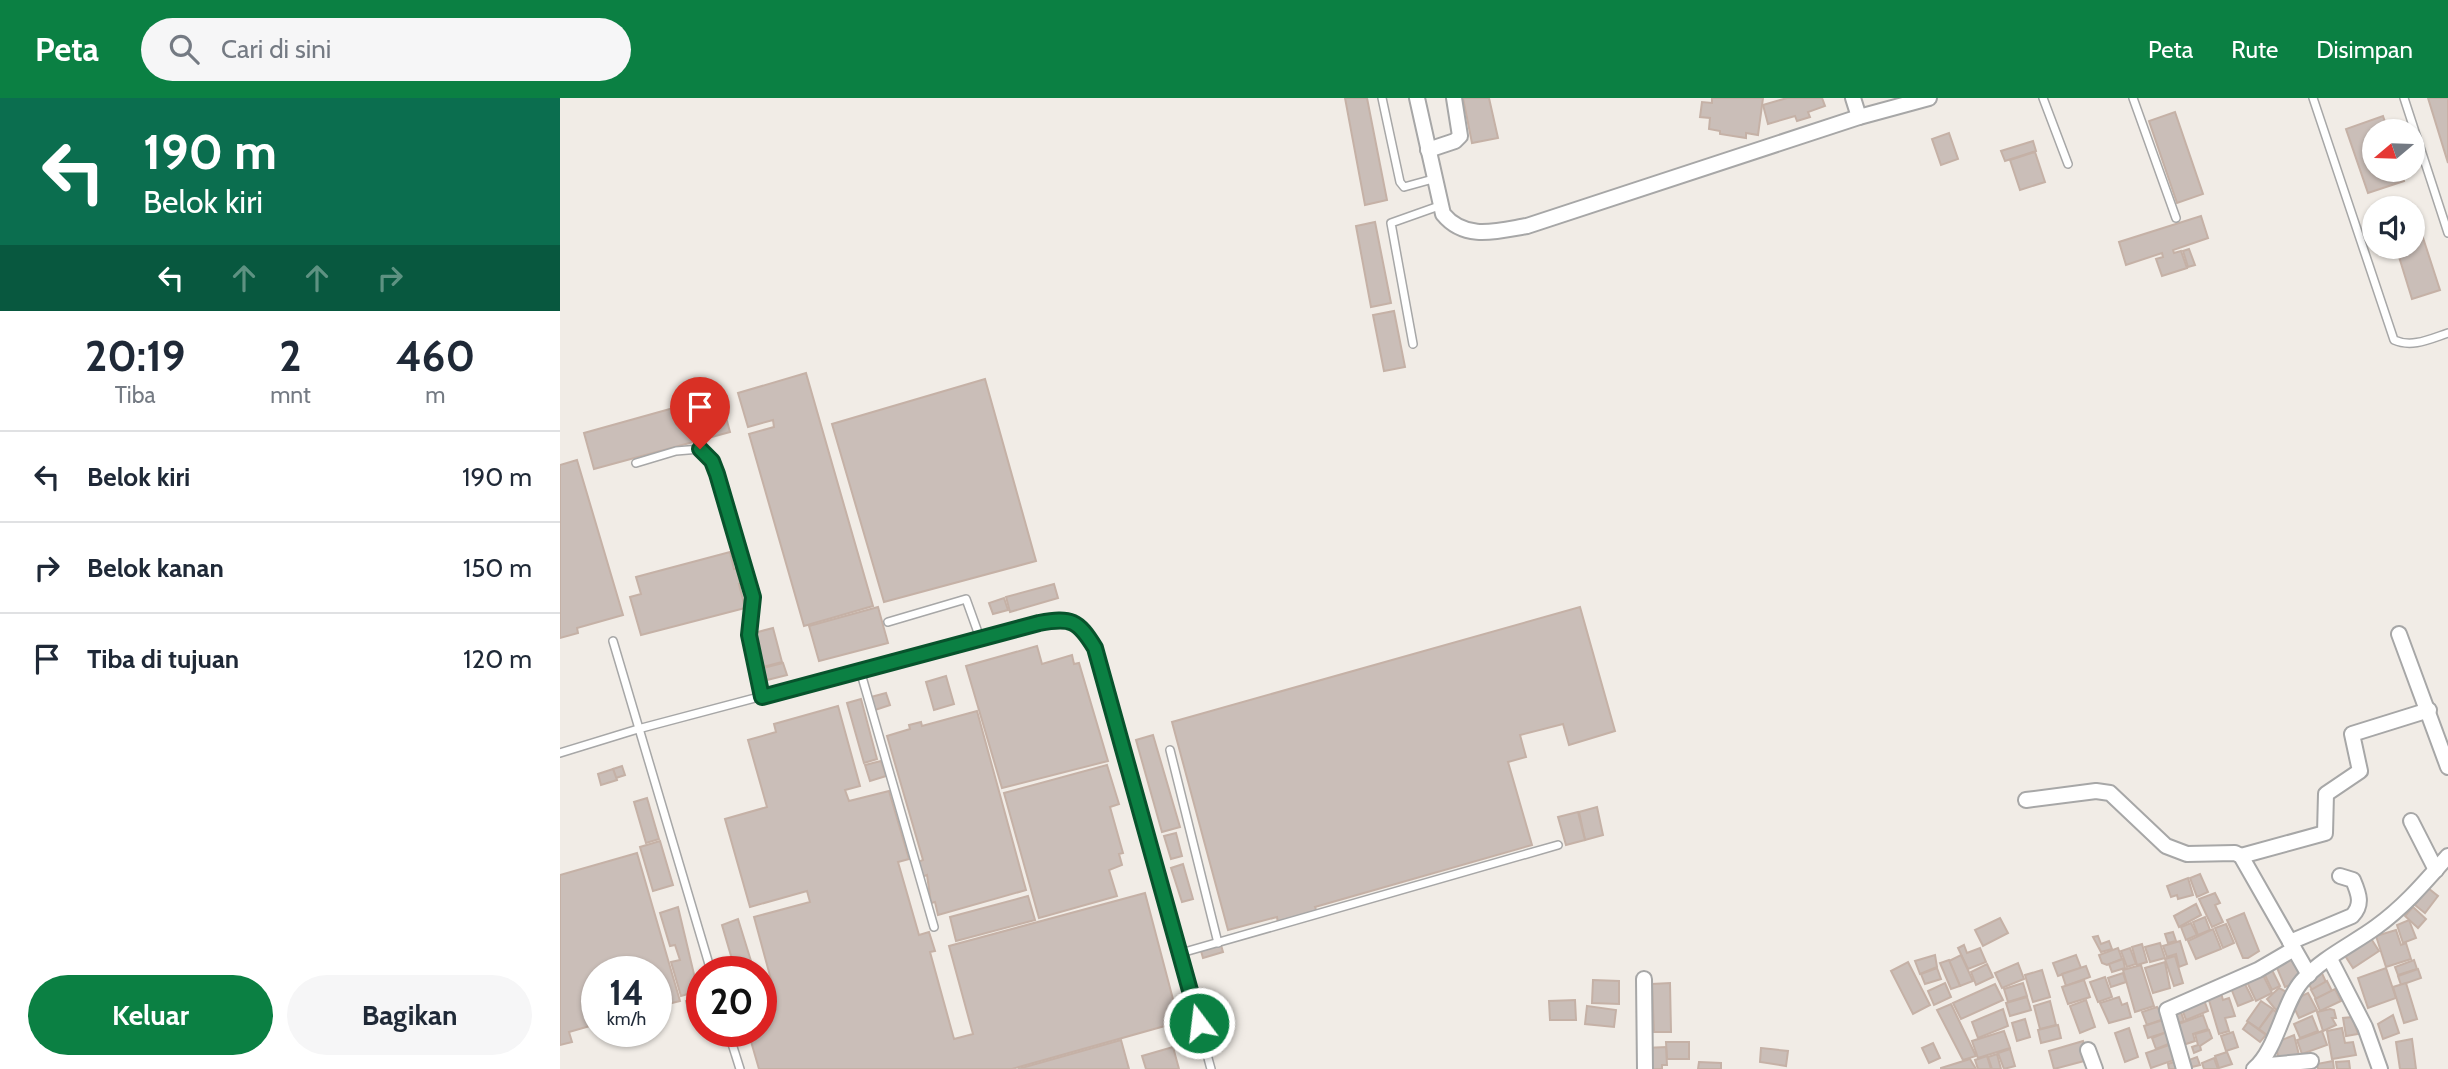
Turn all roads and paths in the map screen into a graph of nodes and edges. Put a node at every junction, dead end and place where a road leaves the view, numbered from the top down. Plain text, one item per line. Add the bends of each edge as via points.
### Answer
1 (1382, 98) edge
2 (1417, 98) edge
3 (1454, 98) edge
4 (1853, 98) edge
5 (1929, 98) edge
6 (2043, 98) edge
7 (2133, 98) edge
8 (2313, 98) edge
9 (2404, 98) edge
10 (1860, 117) junction
11 (1428, 150) junction
12 (2068, 164) dead end
13 (1433, 179) junction
14 (1439, 206) junction
15 (2176, 218) dead end
16 (2448, 233) edge
17 (2448, 333) edge
18 (1413, 344) dead end
19 (636, 463) dead end
20 (888, 622) dead end
21 (2399, 634) dead end
22 (980, 638) junction
23 (613, 641) dead end
24 (860, 670) junction
25 (762, 697) junction
26 (2428, 710) junction
27 (638, 729) junction
28 (1170, 750) dead end
29 (560, 753) edge
30 (2448, 767) edge
31 (2025, 800) dead end
32 (2411, 821) dead end
33 (1558, 845) dead end
34 (2241, 856) junction
35 (2448, 856) edge
36 (2436, 870) junction
37 (2340, 876) dead end
38 (933, 927) dead end
39 (1218, 943) junction
40 (2292, 946) junction
41 (1181, 953) junction
42 (706, 956) edge
43 (2330, 959) junction
44 (2309, 975) junction
45 (1644, 979) dead end
46 (733, 1047) edge
47 (2088, 1050) dead end
48 (2311, 1061) dead end
49 (2256, 1068) edge
50 (740, 1069) edge
51 (1211, 1069) edge
52 (1645, 1069) edge
53 (2095, 1069) edge
54 (2184, 1069) edge
55 (2380, 1069) edge

1 - 13 lane via 1400,182 1404,187
2 - 11 street
3 - 11 street via 1460,136
4 - 10 street
5 - 10 street
6 - 12 lane
7 - 15 lane
8 - 17 lane via 2394,340 2415,343
9 - 16 lane
10 - 14 street via 1527,226 1465,231 1448,220
11 - 13 street
13 - 14 street
14 - 18 lane via 1391,223
19 - 25 lane via 700,449 712,461 753,597 749,635
20 - 22 lane via 966,599
21 - 26 street
22 - 24 lane
22 - 41 lane via 1062,619 1082,626 1095,648
23 - 27 lane
24 - 25 lane
24 - 38 lane
25 - 27 lane
26 - 30 street
26 - 34 street via 2352,734 2360,771 2326,794 2325,833
27 - 29 lane
27 - 42 lane
28 - 39 lane
31 - 34 street via 2110,793 2166,846 2188,854
32 - 36 street
33 - 39 lane
34 - 40 street
35 - 36 street
36 - 43 street via 2399,910
37 - 40 street via 2353,880 2359,892 2357,911
39 - 41 lane
40 - 44 street
40 - 54 street via 2258,970 2167,1010
41 - 51 lane
43 - 44 street
43 - 55 street via 2365,1027
44 - 49 street via 2289,1003 2280,1029
45 - 52 street
46 - 50 lane
47 - 53 street
48 - 49 street

